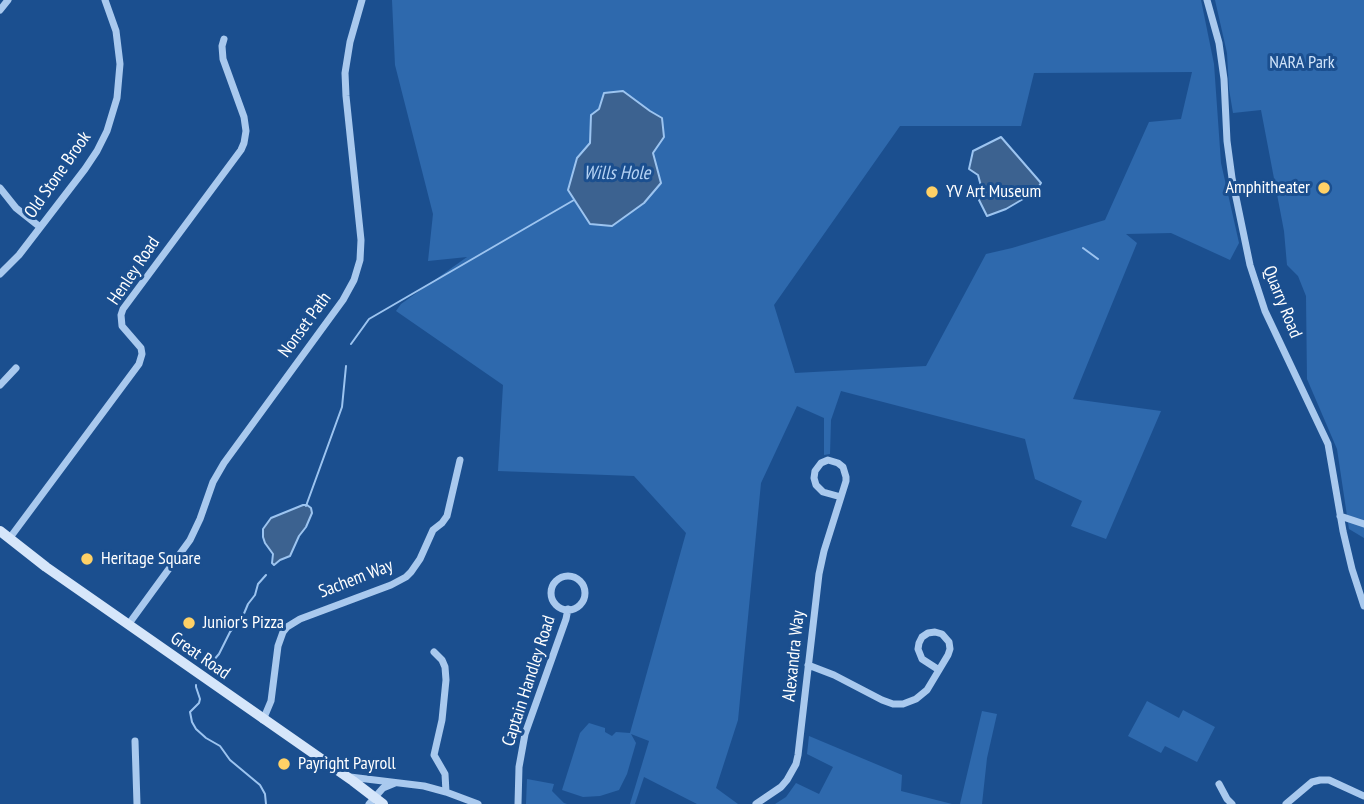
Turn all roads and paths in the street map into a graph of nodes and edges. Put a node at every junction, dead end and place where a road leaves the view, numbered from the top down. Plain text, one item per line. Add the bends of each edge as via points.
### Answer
1 (8, 0) edge
2 (362, 0) edge
3 (1208, 0) edge
4 (107, 1) edge
5 (0, 10) edge
6 (224, 39) dead end
7 (0, 188) edge
8 (40, 227) junction
9 (0, 274) edge
10 (16, 368) dead end
11 (0, 385) edge
12 (460, 460) dead end
13 (841, 496) junction
14 (1340, 516) junction
15 (1364, 524) edge
16 (0, 531) edge
17 (9, 538) junction
18 (1364, 606) edge
19 (568, 609) junction
20 (128, 625) junction
21 (434, 652) dead end
22 (808, 665) junction
23 (939, 670) junction
24 (263, 720) junction
25 (135, 741) dead end
26 (345, 776) junction
27 (401, 782) junction
28 (1219, 784) dead end
29 (446, 792) junction
30 (1364, 796) edge
31 (376, 802) edge
32 (137, 804) edge
33 (478, 804) edge
34 (518, 804) edge
35 (756, 804) edge
36 (1232, 804) edge
37 (1286, 804) edge

1 - 5 street
2 - 20 street, Nonset Path via 345,73 361,229 358,270 343,300 224,463 190,540
3 - 14 street, Quarry Road via 1224,79 1232,178 1250,265 1265,311 1328,444
4 - 8 street, Old Stone Brook via 119,53 119,87 111,120 91,160
6 - 17 street, Henley Road via 223,59 244,117 244,144 123,309 122,326 141,348 139,364
7 - 8 street
8 - 9 street, Old Stone Brook
10 - 11 street
12 - 24 street, Sachem Way via 447,516 433,530 406,577 287,626 278,646 271,701
13 - 13 street, Alexandra Way via 846,477 843,467 832,460 821,463 815,471 816,485 823,492
13 - 22 street, Alexandra Way via 819,574
14 - 15 street
14 - 18 street, Quarry Road
16 - 17 main road, Great Road
17 - 20 main road, Great Road
19 - 19 street, Captain Handley Road via 578,606 585,593 581,582 568,576 551,591 555,603
19 - 34 street, Captain Handley Road via 525,734
20 - 24 main road, Great Road
21 - 29 street via 445,667 442,720 434,755 445,774
22 - 23 street via 893,704 919,698
22 - 35 street, Alexandra Way via 796,764 781,787
23 - 23 street via 950,645 942,634 928,633 920,639 918,653
24 - 26 main road, Great Road
25 - 32 street
26 - 27 street
26 - 31 main road, Great Road
27 - 29 street
27 - 31 street via 386,785
28 - 36 street
29 - 33 street
30 - 37 street via 1320,780

